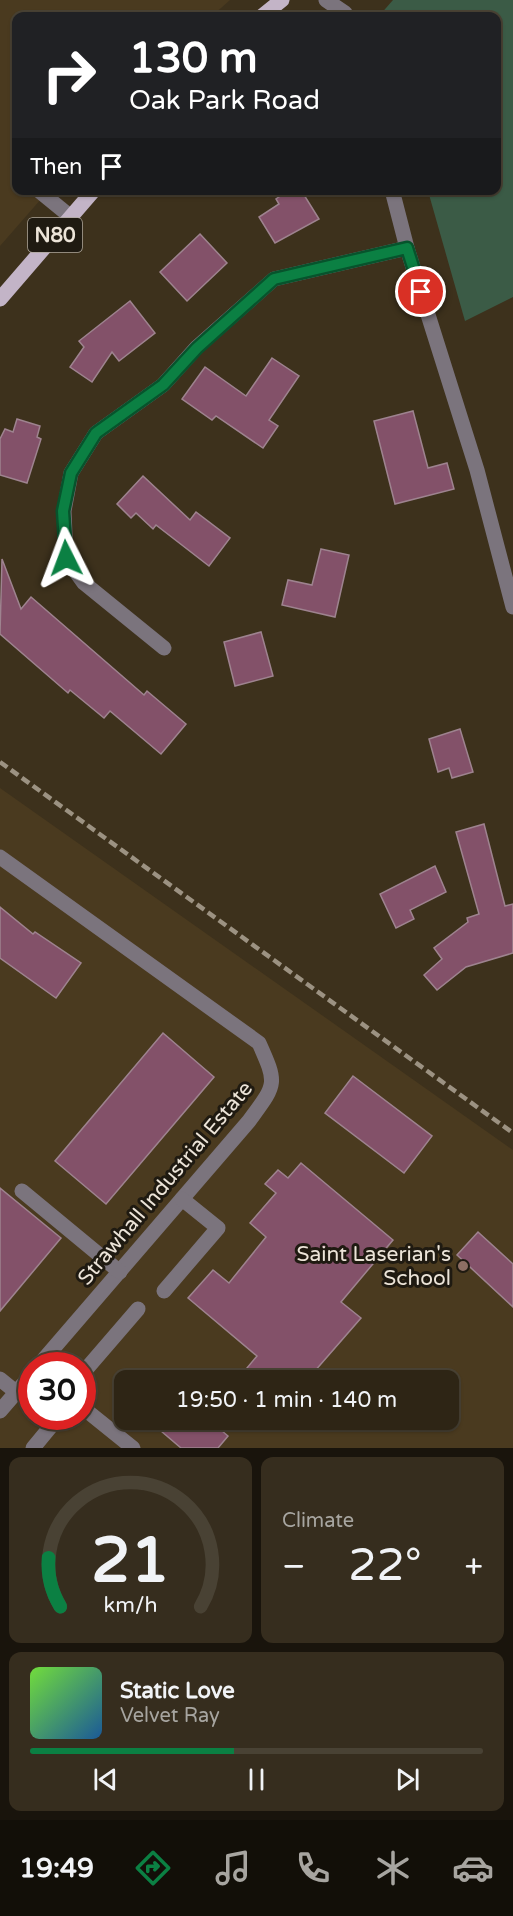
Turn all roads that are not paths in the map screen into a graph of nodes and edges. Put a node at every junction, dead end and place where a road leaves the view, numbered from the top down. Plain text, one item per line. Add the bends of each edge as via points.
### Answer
1 (282, 0) edge
2 (326, 0) edge
3 (347, 10) edge
4 (267, 12) edge
5 (44, 195) edge
6 (90, 195) edge
7 (393, 195) edge
8 (71, 217) junction
9 (407, 248) junction
10 (0, 299) edge
11 (513, 607) edge
12 (164, 648) dead end
13 (0, 857) edge
14 (22, 1191) dead end
15 (182, 1199) junction
16 (120, 1272) junction
17 (164, 1291) dead end
18 (138, 1310) dead end
19 (50, 1352) edge
20 (96, 1358) edge
21 (0, 1379) edge
22 (18, 1384) edge
23 (18, 1393) edge
24 (0, 1411) edge
25 (96, 1418) edge
26 (48, 1430) edge
27 (33, 1448) edge
28 (133, 1448) edge

1 - 4 main road
2 - 3 street
5 - 8 street
6 - 8 main road, N80
7 - 9 street
8 - 10 main road, N80
9 - 11 street via 477,470
9 - 12 street via 274,279 197,348 163,385 96,433 71,473 63,511 66,558 84,583
13 - 15 street, Strawhall Industrial Estate via 259,1043 273,1074 269,1094
14 - 16 street
15 - 16 street, Strawhall Industrial Estate
15 - 17 street via 218,1228
16 - 19 street, Strawhall Industrial Estate
18 - 20 street
21 - 22 street
23 - 24 street
25 - 28 street
26 - 27 street

